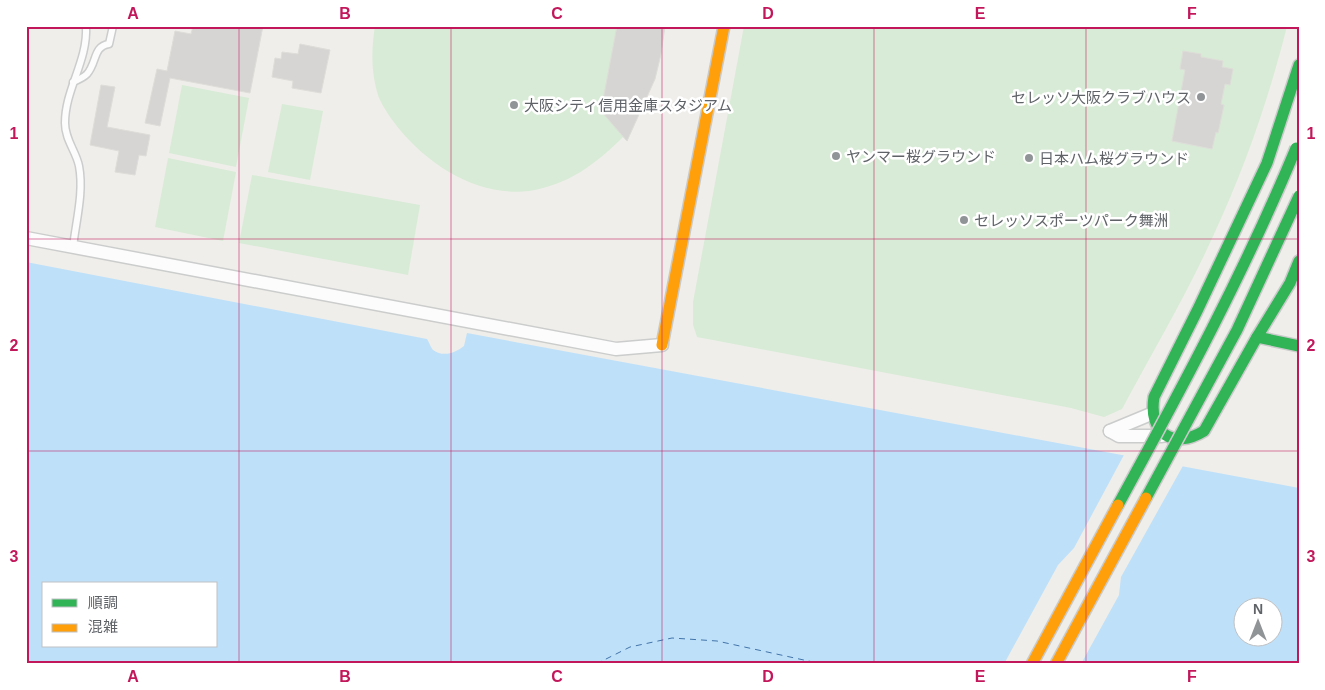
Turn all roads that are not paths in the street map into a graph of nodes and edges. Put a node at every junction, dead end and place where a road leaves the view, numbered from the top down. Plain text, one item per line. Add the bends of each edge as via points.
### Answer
1 (86, 26) edge
2 (112, 26) edge
3 (724, 26) edge
4 (1299, 65) edge
5 (73, 82) junction
6 (1297, 144) edge
7 (1299, 196) edge
8 (26, 238) edge
9 (73, 247) junction
10 (1299, 261) edge
11 (1257, 337) junction
12 (662, 345) joint
13 (1299, 346) edge
14 (1151, 414) junction
15 (1167, 436) junction
16 (1032, 664) edge
17 (1056, 664) edge

1 - 5 lane via 85,49
2 - 5 lane via 109,44 101,45 87,74
3 - 12 street
4 - 14 street via 1268,163 1154,397
5 - 9 lane via 64,125 80,168
6 - 16 street, bridge via 1275,200 1210,333
7 - 17 street, bridge via 1236,330
8 - 9 street
9 - 12 street via 616,350
10 - 11 street via 1290,283
11 - 13 street
11 - 15 street via 1204,431 1186,440
14 - 15 street via 1156,426
14 - 15 street via 1110,431 1119,436

